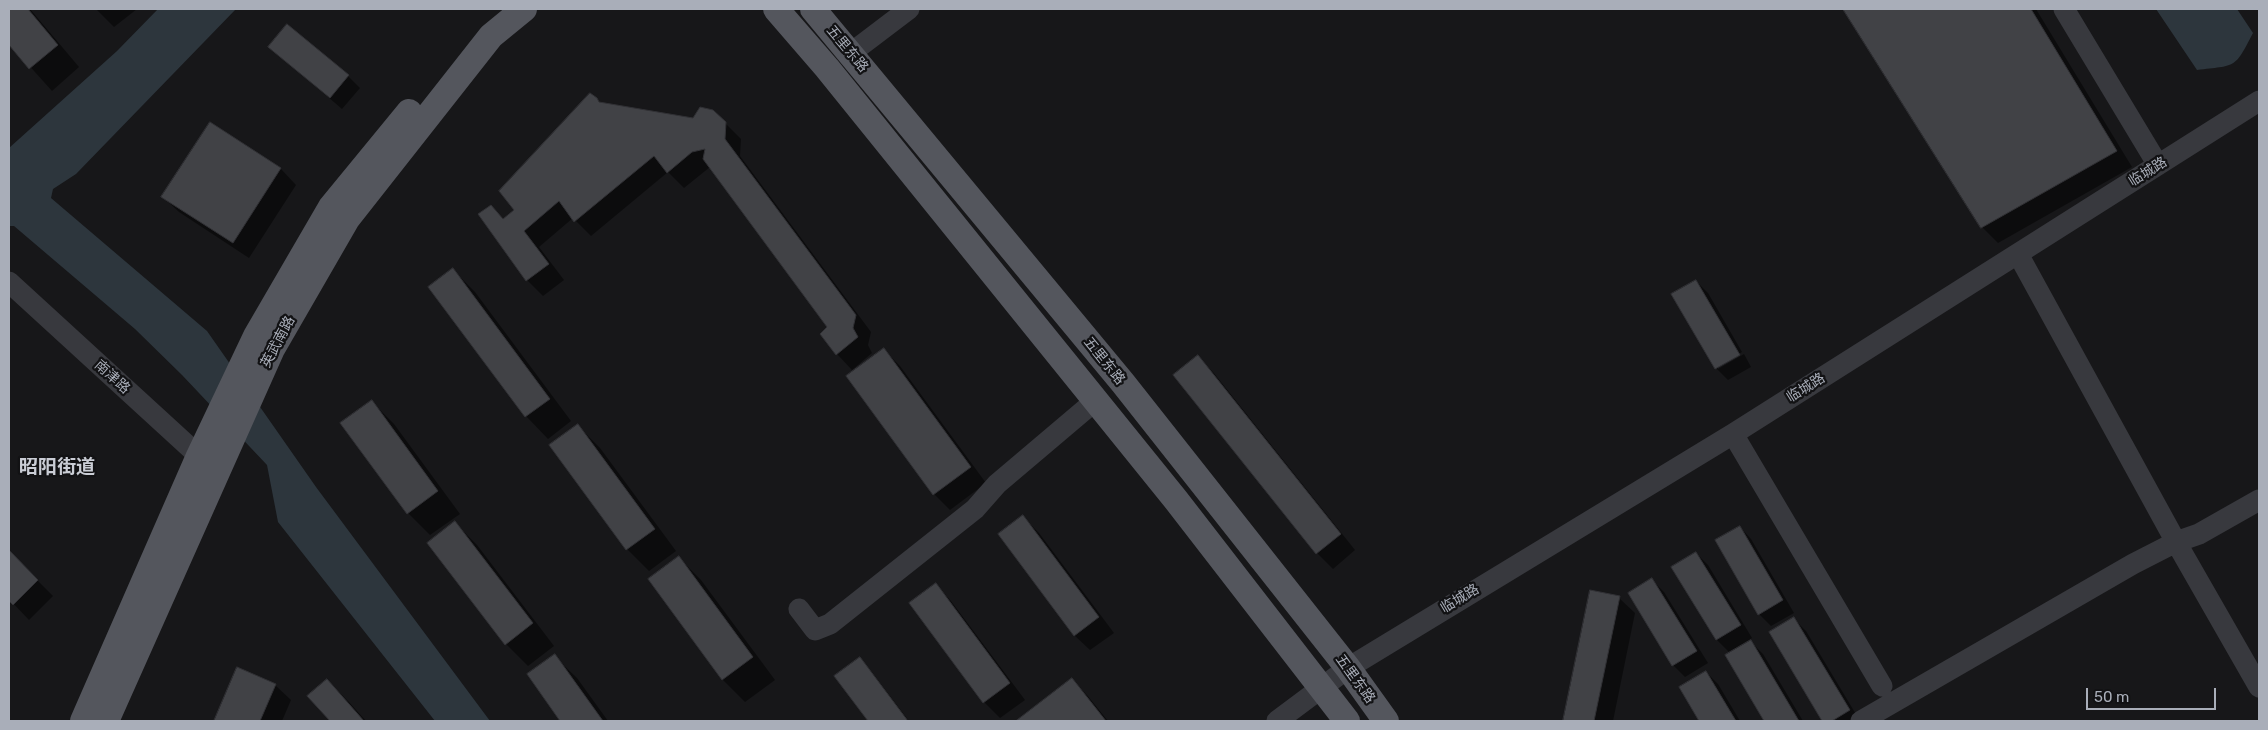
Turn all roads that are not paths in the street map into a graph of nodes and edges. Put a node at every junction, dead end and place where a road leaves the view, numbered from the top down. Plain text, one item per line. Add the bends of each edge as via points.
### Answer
1 (500, 9) edge
2 (524, 9) edge
3 (776, 9) edge
4 (813, 9) edge
5 (909, 9) edge
6 (2064, 9) edge
7 (851, 52) junction
8 (2259, 101) edge
9 (2158, 165) junction
10 (2018, 254) junction
11 (9, 282) edge
12 (264, 343) junction
13 (1095, 401) junction
14 (1733, 434) junction
15 (209, 461) junction
16 (2259, 500) edge
17 (2176, 542) junction
18 (799, 609) dead end
19 (1348, 668) junction
20 (1321, 686) junction
21 (1882, 686) dead end
22 (2259, 687) edge
23 (83, 721) edge
24 (106, 721) edge
25 (1277, 721) edge
26 (1347, 721) edge
27 (1386, 721) edge
28 (1861, 721) edge

1 - 12 main road, 英武南路 via 478,27 331,208
2 - 12 main road, 英武南路 via 491,36 347,219
3 - 13 main road, 五里东路
4 - 7 main road, 五里东路
5 - 7 street
6 - 9 street
7 - 19 main road, 五里东路 via 1117,376
8 - 9 street, 临城路
9 - 10 street, 临城路
10 - 14 street, 临城路
10 - 17 street
11 - 15 street, 南津路
12 - 15 main road, 英武南路
13 - 18 street via 998,484 976,509 830,624 815,630
13 - 20 main road, 五里东路
14 - 19 street, 临城路
14 - 21 street
15 - 23 main road, 英武南路
15 - 24 main road, 英武南路
16 - 17 street via 2199,534
17 - 22 street
17 - 28 street via 2132,564
19 - 20 street, 临城路
19 - 27 main road, 五里东路
20 - 25 street, 临城路
20 - 26 main road, 五里东路

